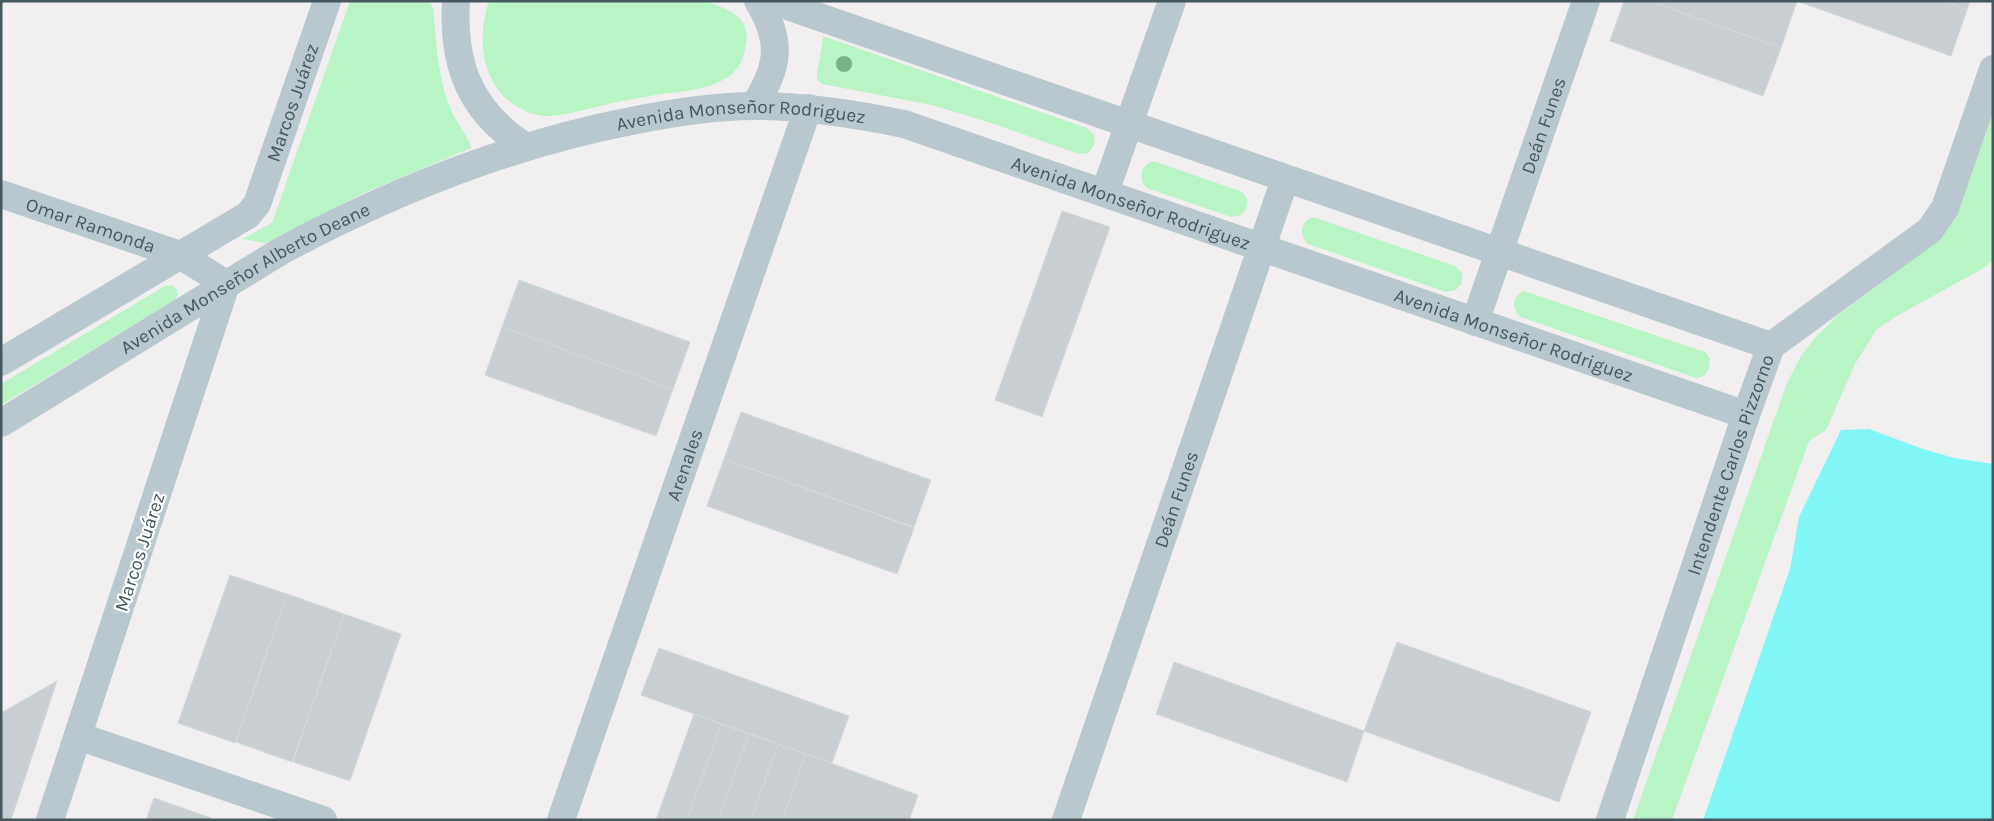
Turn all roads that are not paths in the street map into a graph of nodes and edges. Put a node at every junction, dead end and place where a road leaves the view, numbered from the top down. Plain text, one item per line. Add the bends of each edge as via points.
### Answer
1 (327, 1) edge
2 (456, 1) edge
3 (758, 1) edge
4 (773, 1) edge
5 (1172, 1) edge
6 (1586, 1) edge
7 (1993, 69) edge
8 (754, 106) junction
9 (808, 108) junction
10 (1129, 125) junction
11 (526, 147) junction
12 (499, 155) joint
13 (1285, 179) junction
14 (1105, 192) junction
15 (1, 194) edge
16 (1262, 247) junction
17 (1498, 251) junction
18 (180, 255) junction
19 (226, 284) junction
20 (1475, 322) junction
21 (1771, 346) junction
22 (1, 362) edge
23 (1746, 415) junction
24 (1, 423) edge
25 (78, 736) junction
26 (50, 820) edge
27 (323, 820) edge
28 (562, 820) edge
29 (1066, 820) edge
30 (1610, 820) edge

1 - 18 street, Marcos Juárez via 257,204 248,215
2 - 11 street via 457,47 474,97 506,134
3 - 8 street via 770,20 776,42 774,67
4 - 10 street
5 - 10 street
6 - 17 street, Deán Funes
7 - 21 street, Intendente Carlos Pizzorno via 1945,208 1930,230
8 - 9 street, Avenida Monseñor Rodriguez
8 - 11 street, Avenida Monseñor Rodriguez via 650,117
9 - 14 street, Avenida Monseñor Rodriguez via 904,124
9 - 28 street, Arenales
10 - 13 street
10 - 14 street
11 - 12 street, Avenida Monseñor Rodriguez
12 - 19 street, Avenida Monseñor Alberto Deane via 369,208 289,247
13 - 16 street, Deán Funes
13 - 17 street
14 - 16 street, Avenida Monseñor Rodriguez
15 - 18 street, Omar Ramonda
16 - 20 street, Avenida Monseñor Rodriguez
16 - 29 street, Deán Funes
17 - 20 street, Deán Funes
17 - 21 street
18 - 19 street, Omar Ramonda
18 - 22 street
19 - 24 street, Avenida Monseñor Alberto Deane
19 - 25 street, Marcos Juárez
20 - 23 street, Avenida Monseñor Rodriguez
21 - 23 street, Intendente Carlos Pizzorno
23 - 30 street, Intendente Carlos Pizzorno
25 - 26 street, Marcos Juárez
25 - 27 street

